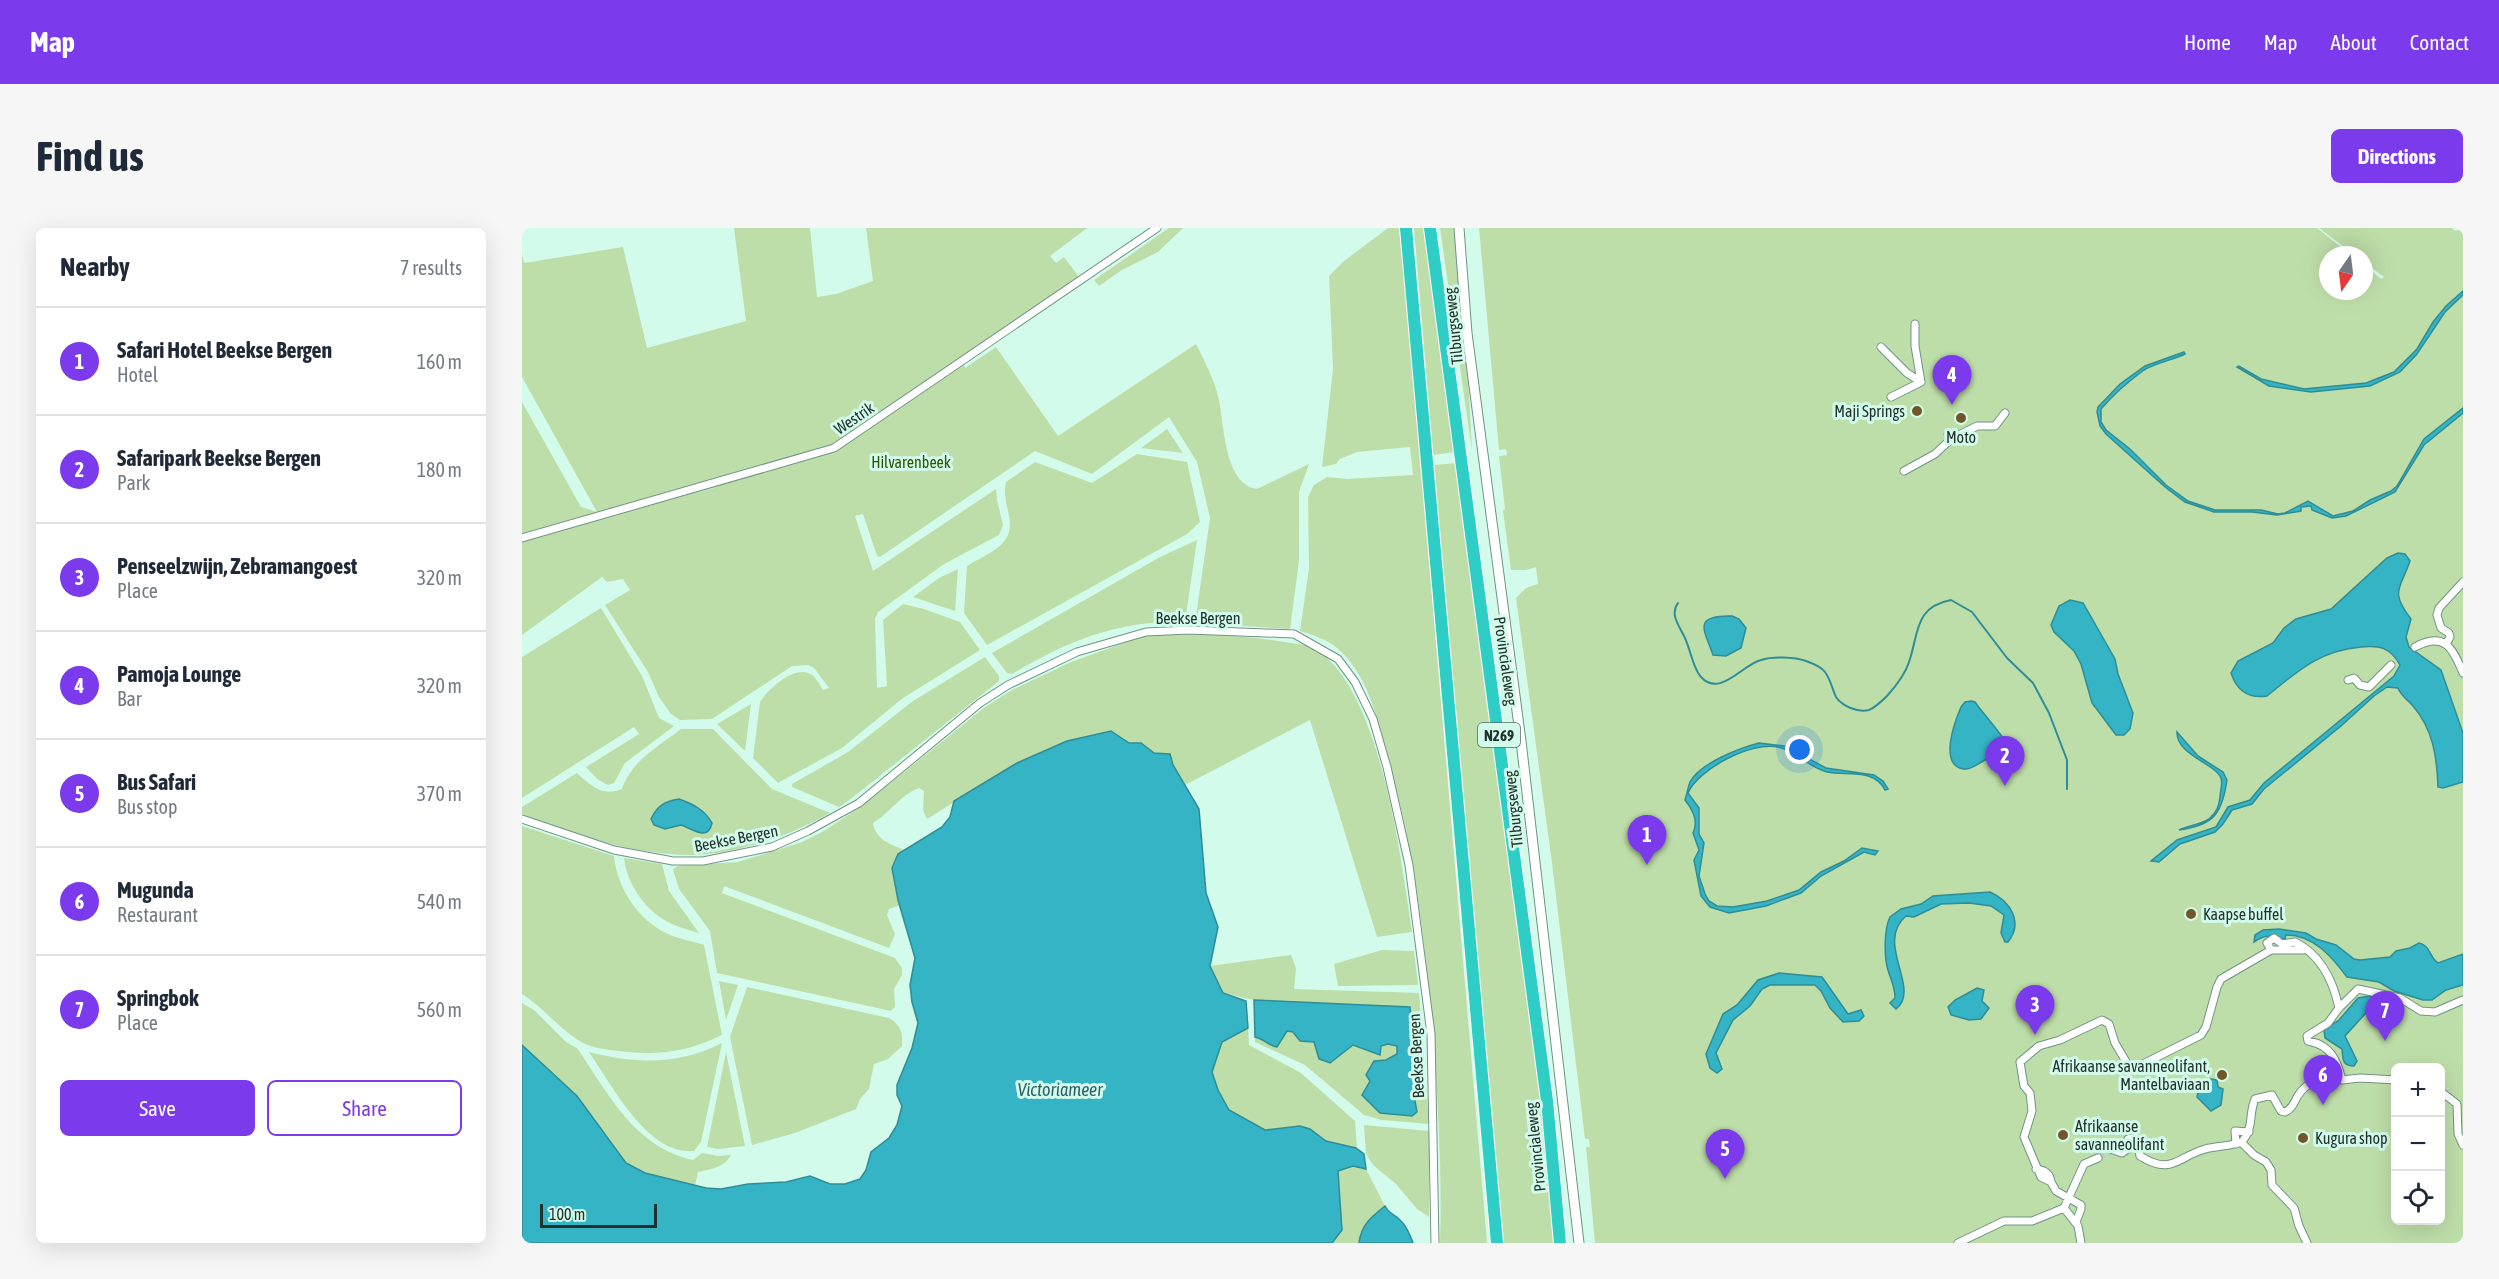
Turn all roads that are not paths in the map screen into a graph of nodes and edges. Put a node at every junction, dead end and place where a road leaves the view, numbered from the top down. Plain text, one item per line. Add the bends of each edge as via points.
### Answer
1 (1157, 228) edge
2 (1406, 228) edge
3 (1430, 228) edge
4 (1459, 228) edge
5 (1915, 324) dead end
6 (1881, 347) dead end
7 (1921, 382) junction
8 (1891, 398) dead end
9 (2006, 413) dead end
10 (1904, 471) dead end
11 (522, 538) edge
12 (2463, 582) edge
13 (2446, 644) junction
14 (2415, 647) dead end
15 (2391, 665) dead end
16 (2463, 673) edge
17 (2348, 680) dead end
18 (522, 819) edge
19 (2271, 950) junction
20 (2303, 950) junction
21 (2463, 1000) edge
22 (2339, 1008) junction
23 (2341, 1076) junction
24 (2391, 1080) edge
25 (2445, 1095) edge
26 (2249, 1132) junction
27 (2239, 1143) junction
28 (2463, 1146) edge
29 (2113, 1150) tunnel mouth
30 (2098, 1158) tunnel mouth
31 (2069, 1198) junction
32 (2064, 1208) junction
33 (2076, 1222) junction
34 (1435, 1243) edge
35 (1497, 1243) edge
36 (1560, 1243) edge
37 (1579, 1243) edge
38 (1958, 1243) edge
39 (2081, 1243) edge
40 (2307, 1243) edge

1 - 11 street, Westrik via 834,448
2 - 35 highway, N269
3 - 36 highway, Provincialeweg / N269 via 1546,1089
4 - 37 street, Tilburgseweg via 1469,344 1521,741
5 - 7 street
6 - 7 street
7 - 8 street
9 - 10 street via 1995,426 1977,426 1949,436 1935,454
12 - 13 street via 2437,612 2441,628 2449,633
13 - 14 street via 2435,640
13 - 16 street
15 - 17 street via 2369,687 2354,678
18 - 34 street, Beekse Bergen via 614,850 673,861 703,861 772,847 859,803 980,703 1077,652 1146,632 1189,630 1301,637 1338,659 1355,682 1373,719 1409,865 1431,1034
19 - 20 street
19 - 20 street via 2268,941 2274,938 2282,944 2295,942
19 - 31 street via 2221,979 2201,1035 2139,1066 2128,1065 2109,1024 2102,1020 2042,1046 2020,1062 2024,1086 2031,1098 2031,1116 2024,1137 2041,1177
20 - 22 street via 2325,968
21 - 22 street via 2434,1012 2421,1011 2400,998 2358,989
22 - 23 street via 2328,1023 2306,1039 2331,1053
23 - 24 street via 2344,1081
23 - 26 street via 2314,1081 2285,1112 2272,1095 2255,1099
25 - 28 street via 2457,1104 2458,1134
26 - 27 street
26 - 27 street via 2235,1131
27 - 29 street via 2204,1149 2168,1165 2140,1156 2138,1147 2133,1145 2122,1153
27 - 40 street via 2266,1162 2272,1185 2294,1208
30 - 31 street via 2084,1164
31 - 32 street
31 - 33 street via 2081,1205
32 - 33 street
32 - 38 street via 2039,1219 2009,1220
33 - 39 street

